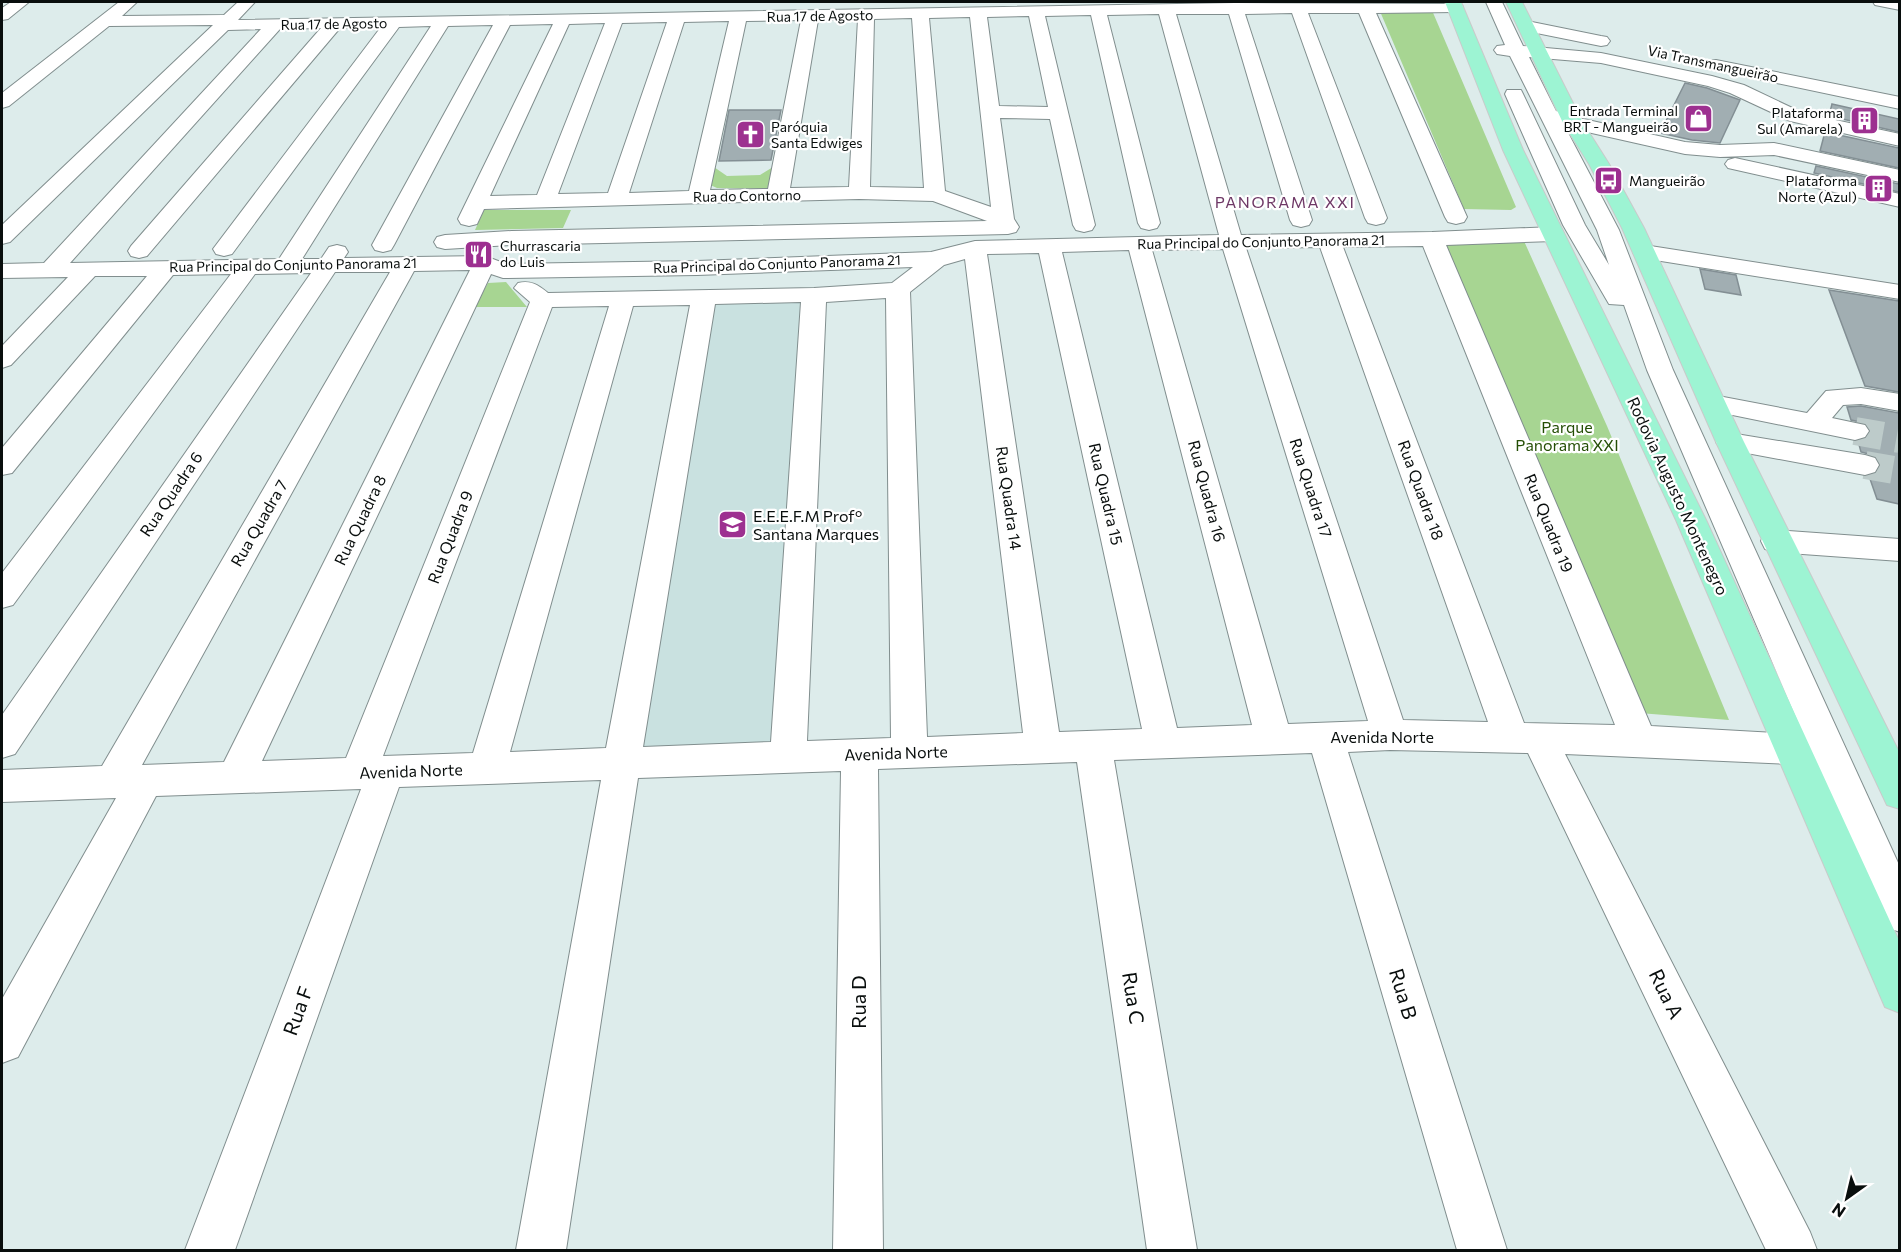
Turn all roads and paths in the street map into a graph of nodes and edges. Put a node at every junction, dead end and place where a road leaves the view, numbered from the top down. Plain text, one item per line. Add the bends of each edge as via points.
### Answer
1 (129, 2) edge
2 (247, 2) edge
3 (551, 2) edge
4 (1494, 2) edge
5 (1514, 2) edge
6 (1881, 2) edge
7 (1460, 3) edge
8 (1899, 5) edge
9 (1365, 7) junction
10 (1298, 8) junction
11 (1166, 9) junction
12 (1234, 9) junction
13 (1098, 10) junction
14 (1036, 12) junction
15 (978, 13) junction
16 (920, 14) junction
17 (866, 15) junction
18 (810, 16) junction
19 (738, 18) junction
20 (677, 19) junction
21 (543, 20) junction
22 (563, 20) junction
23 (615, 20) junction
24 (103, 21) junction
25 (394, 22) junction
26 (442, 22) junction
27 (503, 22) junction
28 (225, 23) junction
29 (336, 23) junction
30 (274, 25) junction
31 (1521, 45) junction
32 (2, 102) edge
33 (1899, 103) edge
34 (990, 112) junction
35 (1785, 112) junction
36 (1058, 113) junction
37 (1899, 118) edge
38 (1572, 133) junction
39 (1899, 140) edge
40 (1899, 147) edge
41 (1772, 149) junction
42 (1899, 168) edge
43 (1899, 176) edge
44 (859, 193) junction
45 (778, 195) junction
46 (935, 195) junction
47 (698, 197) junction
48 (616, 200) junction
49 (544, 201) junction
50 (1899, 201) edge
51 (478, 203) junction
52 (1456, 217) junction
53 (1376, 218) junction
54 (1399, 218) dead end
55 (1301, 220) junction
56 (1004, 223) junction
57 (1548, 224) junction
58 (1084, 225) junction
59 (952, 228) junction
60 (1433, 228) junction
61 (1229, 231) junction
62 (1144, 233) junction
63 (2, 237) edge
64 (1329, 241) junction
65 (457, 242) junction
66 (383, 245) junction
67 (1049, 245) junction
68 (975, 248) junction
69 (224, 249) junction
70 (139, 251) junction
71 (1644, 252) junction
72 (334, 255) junction
73 (293, 256) junction
74 (940, 258) junction
75 (58, 261) junction
76 (406, 264) junction
77 (249, 266) junction
78 (167, 267) junction
79 (494, 267) junction
80 (3, 268) edge
81 (89, 268) junction
82 (898, 290) junction
83 (1899, 292) edge
84 (814, 295) junction
85 (704, 296) junction
86 (623, 299) junction
87 (543, 300) junction
88 (2, 360) edge
89 (1660, 370) junction
90 (1713, 403) junction
91 (1899, 403) edge
92 (1812, 423) junction
93 (1855, 431) tunnel mouth
94 (1730, 442) junction
95 (1865, 465) tunnel mouth
96 (2, 466) edge
97 (1776, 541) junction
98 (1899, 550) edge
99 (2, 596) edge
100 (1390, 735) junction
101 (1325, 737) junction
102 (1526, 738) junction
103 (1274, 739) junction
104 (1639, 741) junction
105 (2, 743) edge
106 (1163, 743) junction
107 (1093, 746) junction
108 (1043, 747) junction
109 (1791, 749) junction
110 (909, 752) junction
111 (860, 754) junction
112 (788, 757) junction
113 (622, 763) junction
114 (487, 768) junction
115 (372, 773) junction
116 (235, 778) junction
117 (129, 782) junction
118 (2, 786) edge
119 (1899, 793) edge
120 (1899, 913) edge
121 (1899, 992) edge
122 (2, 1041) edge
123 (210, 1251) edge
124 (541, 1251) edge
125 (858, 1251) edge
126 (1172, 1251) edge
127 (1482, 1251) edge
128 (1792, 1251) edge

1 - 24 street
2 - 28 street
3 - 21 street
4 - 31 street
5 - 31 main road
6 - 8 street
7 - 9 street, Rua 17 de Agosto
7 - 31 street
7 - 57 main road, Rodovia Augusto Montenegro via 1514,150
9 - 10 street, Rua 17 de Agosto
9 - 52 street
10 - 12 street, Rua 17 de Agosto
10 - 53 street
11 - 12 street, Rua 17 de Agosto
11 - 13 street, Rua 17 de Agosto
11 - 61 street
12 - 55 street
13 - 14 street, Rua 17 de Agosto
13 - 62 street
14 - 15 street, Rua 17 de Agosto
14 - 36 street
15 - 16 street, Rua 17 de Agosto
15 - 34 street
16 - 17 street, Rua 17 de Agosto
16 - 46 street
17 - 18 street, Rua 17 de Agosto
17 - 44 street
18 - 19 street, Rua 17 de Agosto
18 - 45 street
19 - 20 street, Rua 17 de Agosto
19 - 47 street
20 - 23 street, Rua 17 de Agosto
20 - 48 street
21 - 22 street, Rua 17 de Agosto
21 - 27 street, Rua 17 de Agosto
22 - 23 street, Rua 17 de Agosto
22 - 51 street
23 - 49 street
24 - 28 street, Rua 17 de Agosto
24 - 32 street
25 - 26 street, Rua 17 de Agosto
25 - 29 street, Rua 17 de Agosto
25 - 69 street
26 - 27 street, Rua 17 de Agosto
26 - 73 street
27 - 66 street
28 - 30 street, Rua 17 de Agosto
28 - 63 street
29 - 30 street, Rua 17 de Agosto
29 - 70 street
30 - 75 street
31 - 33 street, Via Transmangueirão
31 - 35 street via 1617,60 1712,81
31 - 37 street via 1621,55
31 - 38 main road
31 - 38 street via 1548,114
31 - 89 street via 1574,225
34 - 36 street
34 - 56 street
35 - 39 street
35 - 40 street via 1812,127
36 - 58 street
38 - 41 street via 1701,151
38 - 50 street
38 - 71 main road
38 - 89 street
41 - 42 street via 1802,147
41 - 43 street
44 - 45 street, Rua do Contorno
44 - 46 street, Rua do Contorno
45 - 47 street, Rua do Contorno
46 - 56 street, Rua do Contorno
47 - 48 street, Rua do Contorno
48 - 49 street, Rua do Contorno
49 - 51 street, Rua do Contorno
51 - 65 street
52 - 57 street, Rua Principal do Conjunto Panorama 21
52 - 60 street, Rua Principal do Conjunto Panorama 21
53 - 54 street, Rua Principal do Conjunto Panorama 21
53 - 55 street, Rua Principal do Conjunto Panorama 21
55 - 61 street, Rua Principal do Conjunto Panorama 21
56 - 58 street, Rua Principal do Conjunto Panorama 21
56 - 59 street, Rua Principal do Conjunto Panorama 21
57 - 60 street, Rua Principal do Conjunto Panorama 21
57 - 109 main road, Rodovia Augusto Montenegro via 1691,520
58 - 62 street, Rua Principal do Conjunto Panorama 21
59 - 65 street, Rua Principal do Conjunto Panorama 21
59 - 74 street
60 - 64 street, Rua Principal do Conjunto Panorama 21
60 - 104 street, Rua Quadra 19
61 - 62 street, Rua Principal do Conjunto Panorama 21
61 - 64 street, Rua Principal do Conjunto Panorama 21
61 - 100 street, Rua Quadra 17
62 - 67 street, Rua Principal do Conjunto Panorama 21
62 - 103 street, Rua Quadra 16
64 - 102 street, Rua Quadra 18
65 - 66 street, Rua Principal do Conjunto Panorama 21
66 - 72 street, Rua Principal do Conjunto Panorama 21
67 - 68 street, Rua Principal do Conjunto Panorama 21
67 - 106 street, Rua Quadra 15
68 - 74 street, Rua Principal do Conjunto Panorama 21
68 - 108 street, Rua Quadra 14
69 - 70 street, Rua Principal do Conjunto Panorama 21
69 - 73 street, Rua Principal do Conjunto Panorama 21
70 - 75 street, Rua Principal do Conjunto Panorama 21
71 - 83 street
71 - 90 main road
72 - 73 street, Rua Principal do Conjunto Panorama 21
72 - 76 street, Rua Principal do Conjunto Panorama 21
72 - 105 street, Rua Quadra 6
73 - 77 street, Rua Principal do Conjunto Panorama 21
74 - 79 street, Rua Principal do Conjunto Panorama 21 via 709,267
74 - 82 street
75 - 80 street, Rua Principal do Conjunto Panorama 21
75 - 80 street, Rua Principal do Conjunto Panorama 21 via 25,254
75 - 81 street, Rua Principal do Conjunto Panorama 21
76 - 79 street, Rua Principal do Conjunto Panorama 21
76 - 117 street, Rua Quadra 7
77 - 78 street, Rua Principal do Conjunto Panorama 21
77 - 99 street
78 - 81 street, Rua Principal do Conjunto Panorama 21
78 - 96 street
79 - 87 street
79 - 116 street, Rua Quadra 8
81 - 88 street
82 - 84 street
82 - 110 street
84 - 85 street
84 - 112 street
85 - 86 street
85 - 113 street
86 - 87 street
86 - 114 street
87 - 115 street, Rua Quadra 9
89 - 120 street
90 - 92 street
90 - 94 main road
91 - 92 street via 1861,396 1835,397
92 - 93 street
94 - 95 street
94 - 97 main road
97 - 98 street
97 - 119 main road
100 - 101 street, Avenida Norte
100 - 102 street, Avenida Norte
101 - 103 street, Avenida Norte
101 - 127 street, Rua B
102 - 104 street, Avenida Norte
102 - 128 street, Rua A
103 - 106 street, Avenida Norte
104 - 109 street, Avenida Norte
106 - 107 street, Avenida Norte
107 - 108 street, Avenida Norte
107 - 126 street, Rua C
108 - 110 street, Avenida Norte
109 - 121 main road, Rodovia Augusto Montenegro
110 - 111 street, Avenida Norte
111 - 112 street, Avenida Norte
111 - 125 street, Rua D
112 - 113 street, Avenida Norte
113 - 114 street, Avenida Norte
113 - 124 street
114 - 115 street, Avenida Norte
115 - 116 street, Avenida Norte
115 - 123 street, Rua F
116 - 117 street, Avenida Norte
117 - 118 street, Avenida Norte
117 - 122 street, Rua Quadra 7

